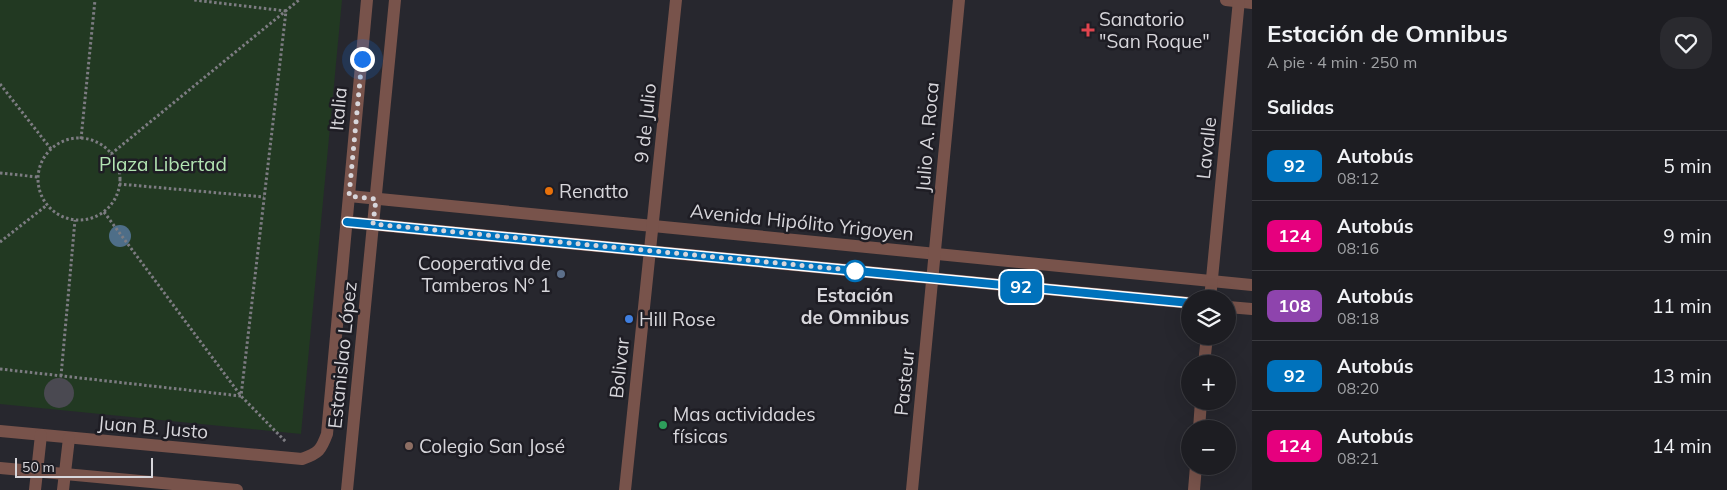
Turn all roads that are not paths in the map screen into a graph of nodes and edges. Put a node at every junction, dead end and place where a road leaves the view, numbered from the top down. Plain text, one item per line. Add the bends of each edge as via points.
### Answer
1 (367, 0) edge
2 (395, 0) edge
3 (676, 0) edge
4 (959, 0) edge
5 (1239, 1) edge
6 (349, 196) junction
7 (376, 199) junction
8 (347, 222) junction
9 (373, 224) junction
10 (653, 225) junction
11 (650, 250) junction
12 (935, 254) junction
13 (933, 278) junction
14 (1212, 281) junction
15 (1252, 285) edge
16 (1211, 290) edge
17 (1181, 302) edge
18 (1236, 308) edge
19 (1252, 309) edge
20 (0, 431) edge
21 (41, 435) junction
22 (70, 438) junction
23 (302, 459) joint
24 (0, 468) edge
25 (37, 472) junction
26 (65, 474) junction
27 (1195, 475) edge
28 (35, 490) edge
29 (63, 490) edge
30 (237, 490) edge
31 (347, 490) edge
32 (625, 490) edge
33 (912, 490) edge
34 (1194, 490) edge

1 - 6 street, Italia
2 - 7 street
3 - 10 street, 9 de Julio
4 - 12 street, Julio A. Roca
5 - 14 street, Lavalle
6 - 7 street, Avenida Hipólito Yrigoyen
6 - 8 street, Italia
7 - 9 street
7 - 10 street, Avenida Hipólito Yrigoyen
8 - 9 street
8 - 23 street, Estanislao López via 327,434 321,449
9 - 11 street
9 - 31 street, Estanislao López
10 - 11 street, 9 de Julio
10 - 12 street, Avenida Hipólito Yrigoyen
11 - 13 street
11 - 32 street, Bolivar
12 - 13 street, Julio A. Roca
12 - 14 street, Avenida Hipólito Yrigoyen
13 - 17 street
13 - 33 street, Pasteur
14 - 15 street, Avenida Hipólito Yrigoyen
14 - 16 street, Lavalle
18 - 19 street
20 - 21 street, Juan B. Justo
21 - 22 street, Juan B. Justo
21 - 25 street
22 - 23 street, Juan B. Justo
22 - 26 street
24 - 25 street
25 - 26 street
25 - 28 street
26 - 29 street
26 - 30 street
27 - 34 street

